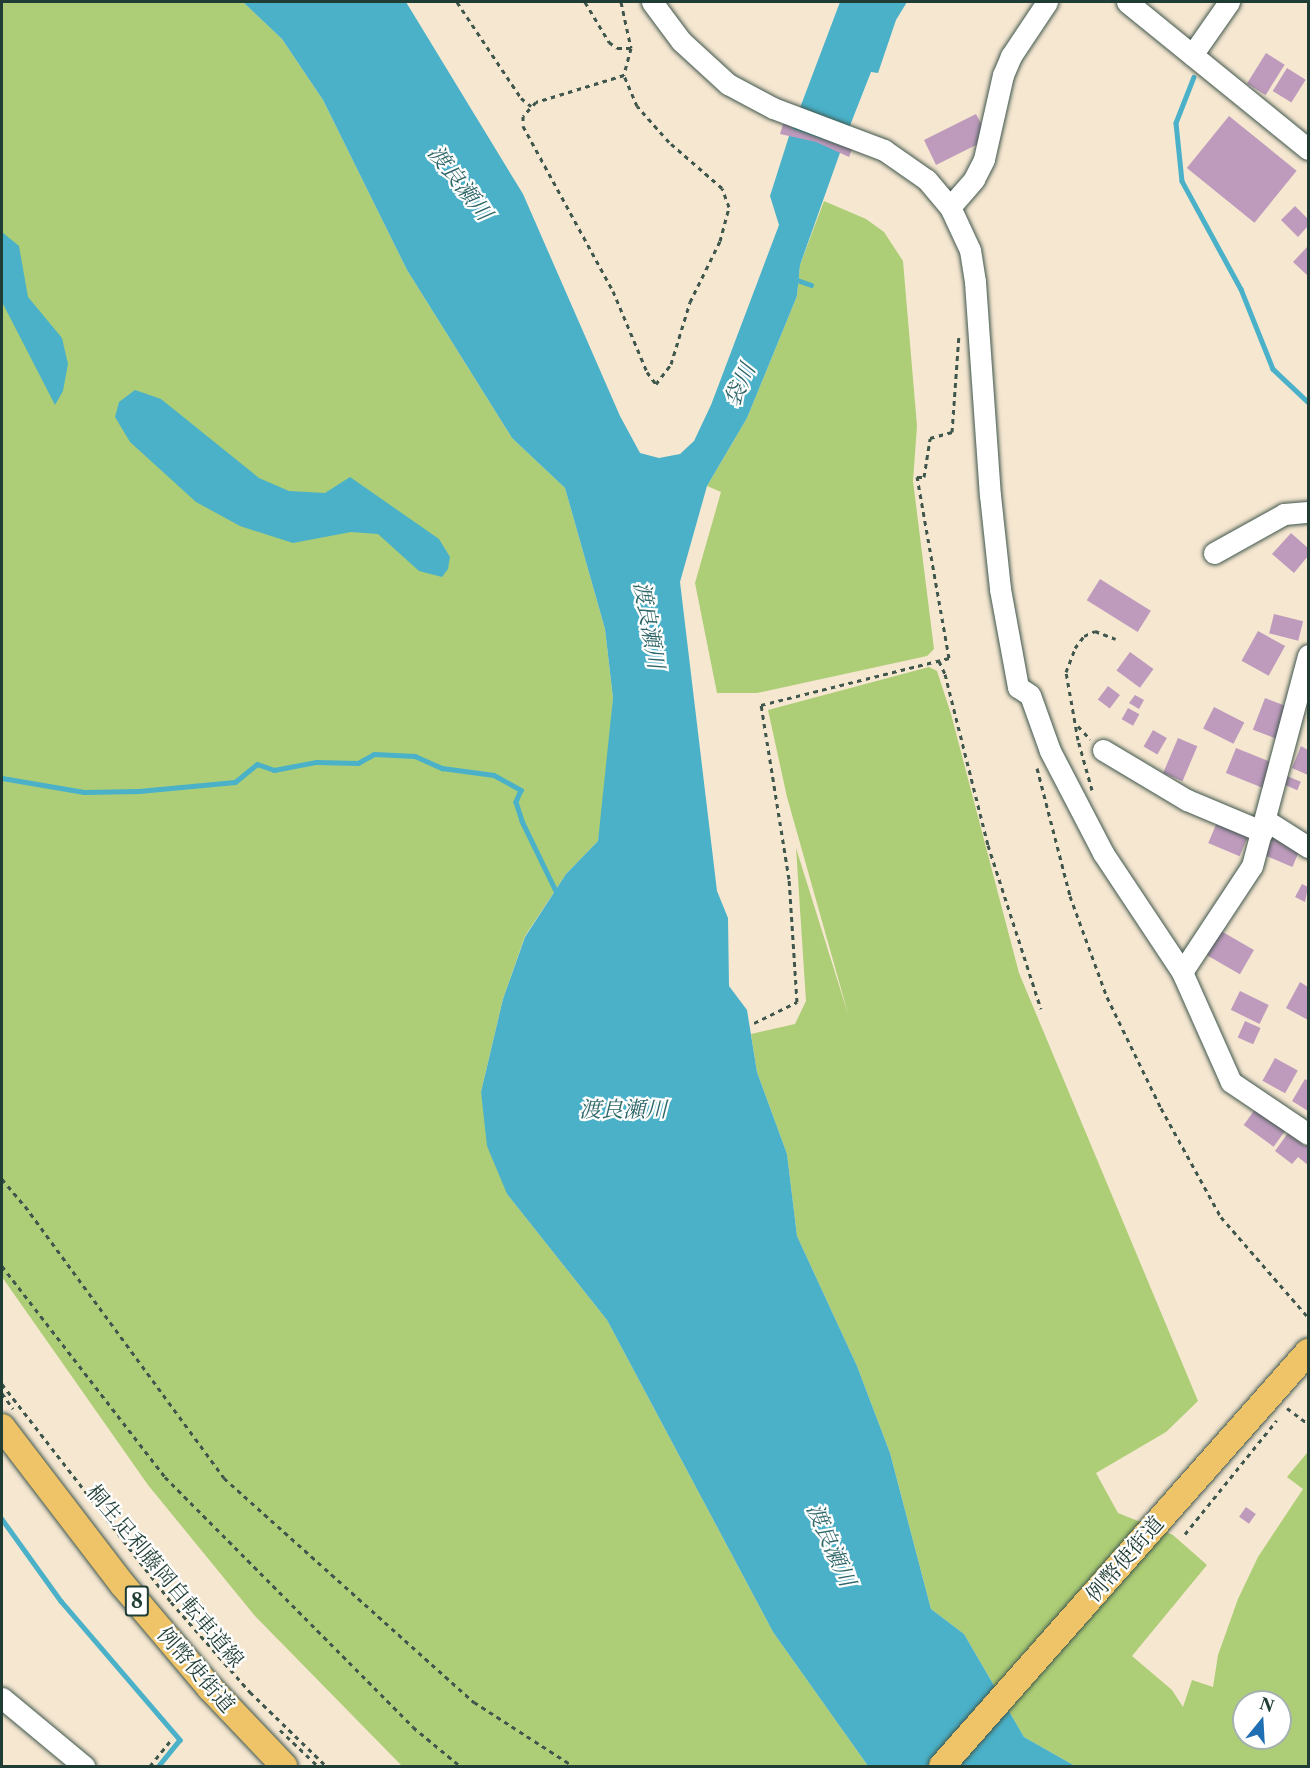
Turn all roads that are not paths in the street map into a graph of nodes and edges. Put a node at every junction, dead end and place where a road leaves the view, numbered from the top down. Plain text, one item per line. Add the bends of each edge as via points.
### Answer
1 (652, 2) edge
2 (1047, 2) edge
3 (1127, 2) edge
4 (1228, 2) edge
5 (1192, 55) junction
6 (1308, 149) edge
7 (950, 207) junction
8 (1308, 512) edge
9 (1214, 553) dead end
10 (1308, 655) edge
11 (1103, 750) road end
12 (1265, 826) junction
13 (1308, 847) edge
14 (1182, 972) junction
15 (1308, 1134) edge
16 (1308, 1352) edge
17 (12, 1424) edge
18 (2, 1698) edge
19 (84, 1767) edge
20 (284, 1767) edge
21 (942, 1767) edge

1 - 7 street via 681,41 713,73 746,95 850,135 905,162
2 - 7 street via 1003,75 984,159 974,179
3 - 5 street
4 - 5 street
5 - 6 street
7 - 14 street via 970,250 975,282 990,495 1000,589 1018,687 1030,695 1054,760 1103,853
8 - 9 street via 1284,514
10 - 12 street
11 - 12 street via 1187,800
12 - 13 street
12 - 14 street via 1252,866
14 - 15 street via 1231,1082
16 - 21 main road, 例幣使街道
17 - 20 main road, 例幣使街道 / 8 via 130,1593 210,1688
18 - 19 street

